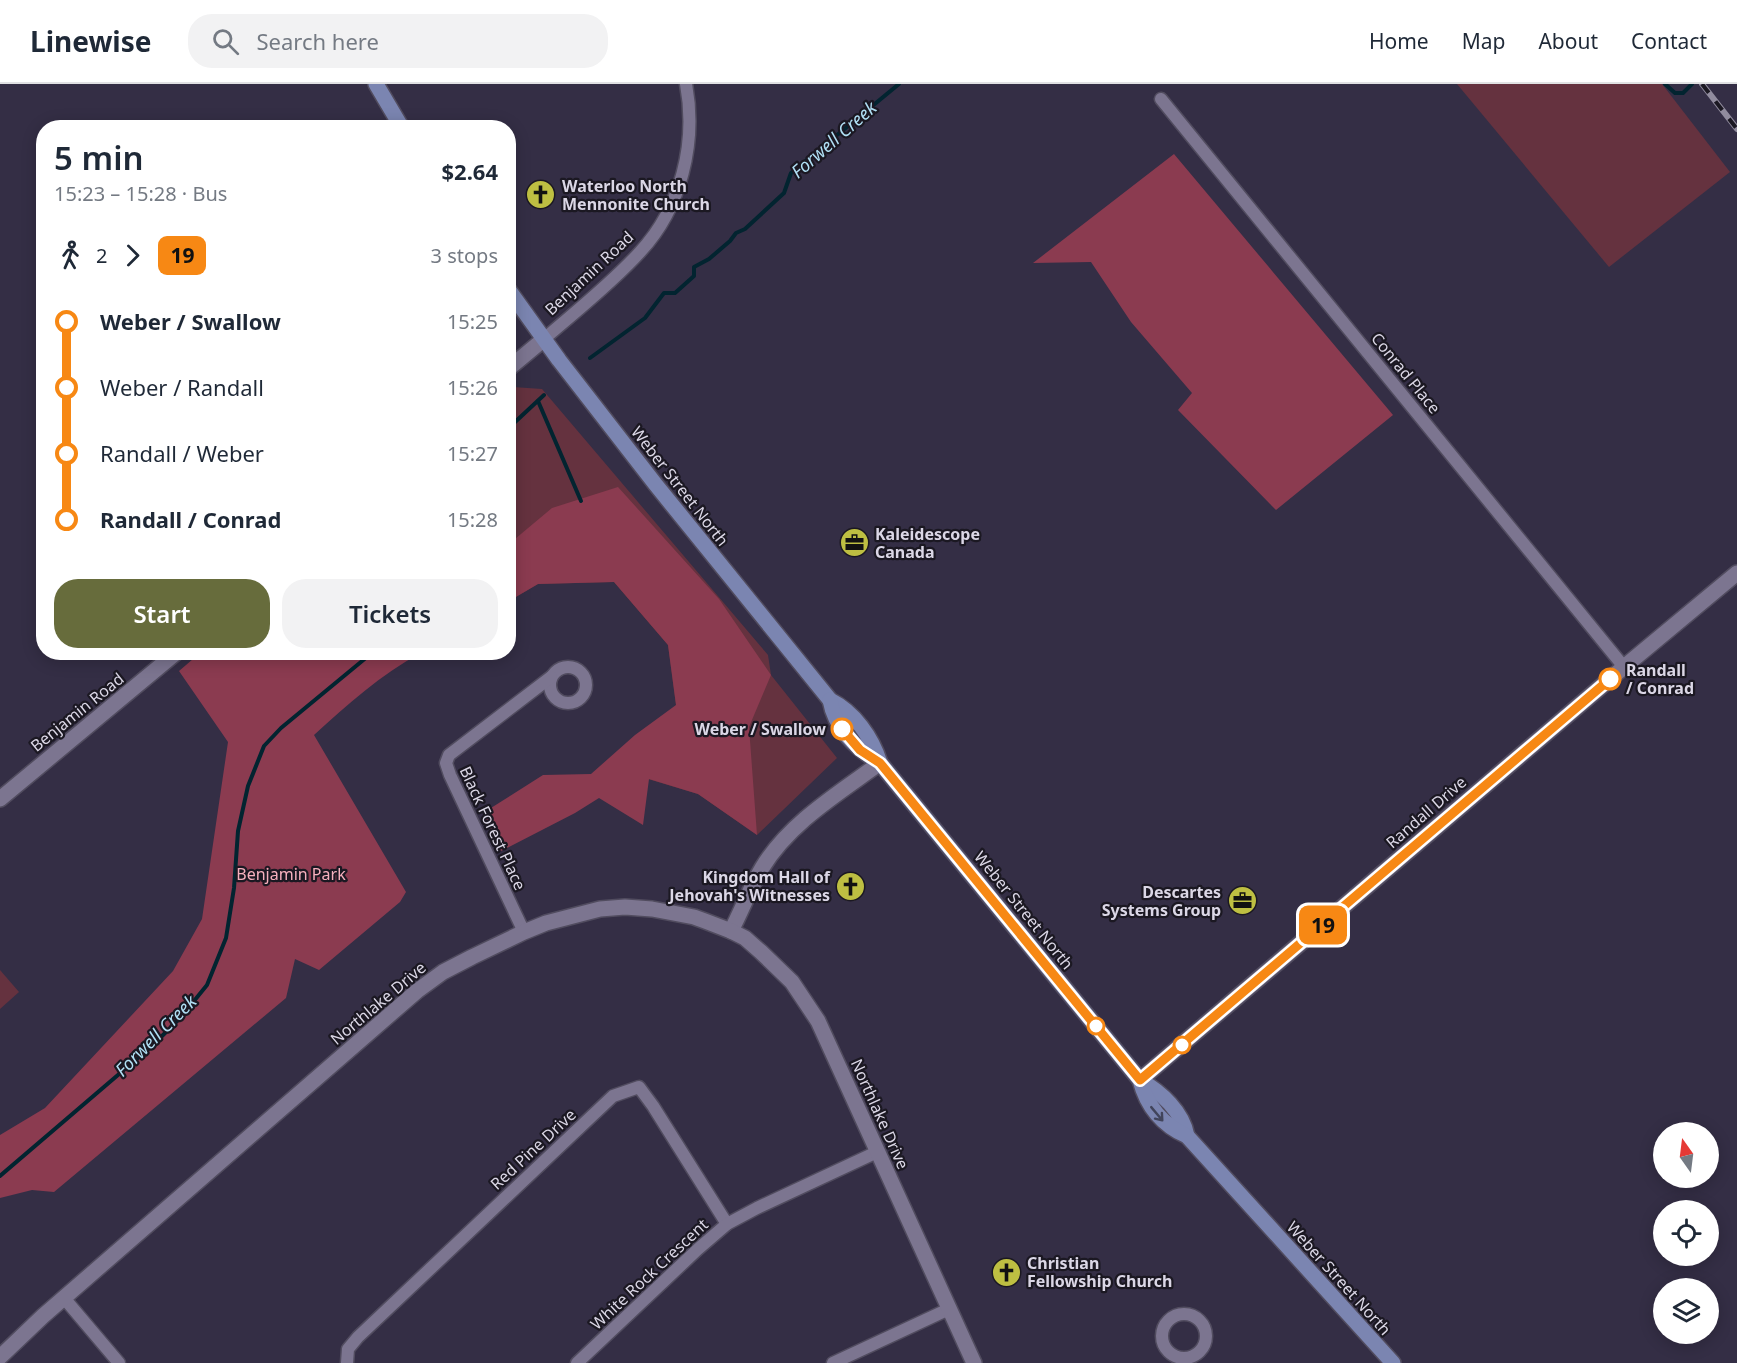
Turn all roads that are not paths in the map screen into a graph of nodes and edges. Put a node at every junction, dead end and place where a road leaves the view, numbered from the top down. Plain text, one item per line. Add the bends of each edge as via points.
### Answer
1 (376, 84) edge
2 (686, 84) edge
3 (1161, 99) dead end
4 (397, 120) edge
5 (516, 300) edge
6 (544, 339) junction
7 (516, 362) edge
8 (1737, 573) edge
9 (167, 660) edge
10 (1624, 667) junction
11 (551, 677) dead end
12 (880, 763) junction
13 (0, 800) edge
14 (731, 931) junction
15 (524, 932) junction
16 (1140, 1080) junction
17 (877, 1152) junction
18 (727, 1224) junction
19 (64, 1298) junction
20 (950, 1310) junction
21 (0, 1357) edge
22 (119, 1363) edge
23 (347, 1363) edge
24 (578, 1363) edge
25 (833, 1363) edge
26 (974, 1363) edge
27 (1393, 1363) edge

1 - 4 main road
2 - 6 street, Benjamin Road via 689,136 678,188 664,219 640,253
3 - 10 street, Conrad Place
5 - 6 main road, Weber Street North
6 - 7 street, Benjamin Road
6 - 12 main road, Weber Street North via 830,700 846,710 865,732
8 - 10 street, Randall Drive
9 - 13 street, Benjamin Road
10 - 16 street, Randall Drive
11 - 15 street, Black Forest Place via 449,756 446,763
12 - 14 street via 809,816 779,845 762,868
12 - 16 main road, Weber Street North
14 - 15 street, Northlake Drive via 694,917 631,907 584,912
14 - 17 street, Northlake Drive via 745,938 792,982 812,1012
15 - 19 street, Northlake Drive via 443,972 417,991
16 - 27 main road, Weber Street North via 1147,1101 1159,1117 1172,1130 1187,1136
17 - 18 street, White Rock Crescent
17 - 20 street, Northlake Drive
18 - 23 street, Red Pine Drive via 639,1087 613,1096 358,1337 348,1349
18 - 24 street, White Rock Crescent
19 - 21 street, Northlake Drive
19 - 22 street
20 - 25 street
20 - 26 street, Northlake Drive

